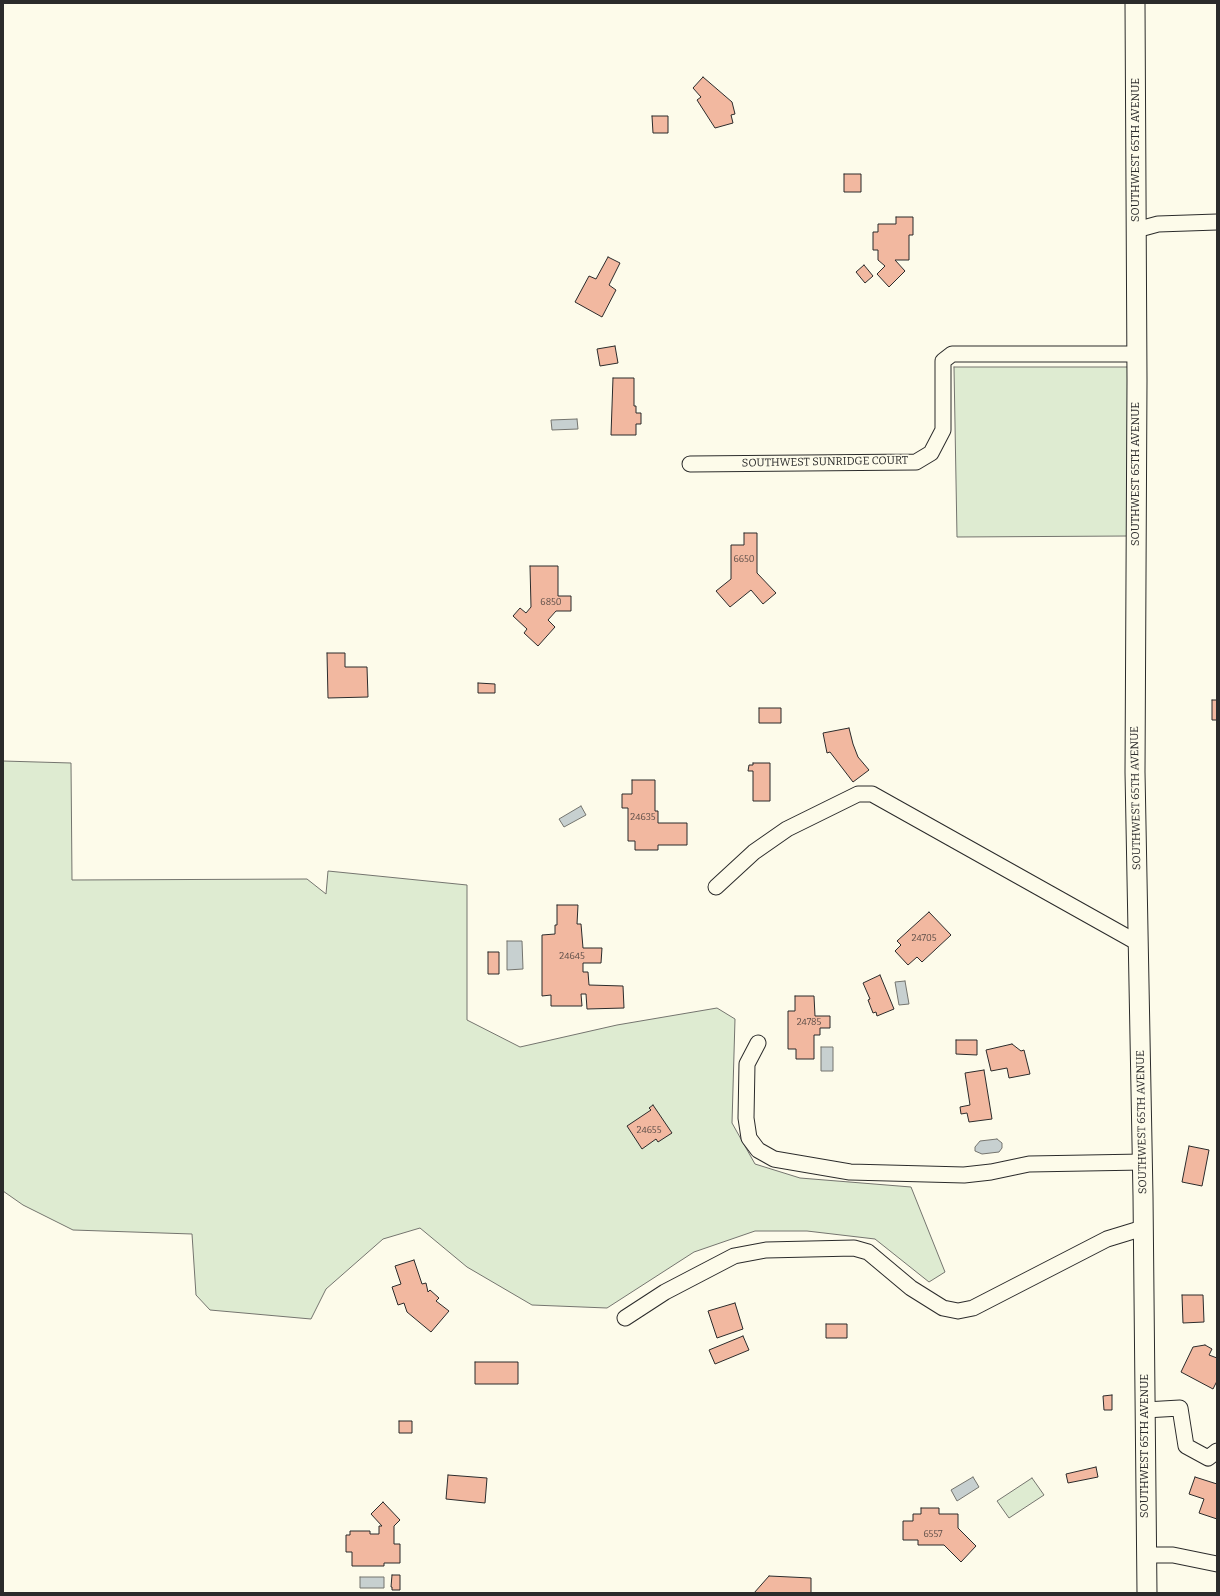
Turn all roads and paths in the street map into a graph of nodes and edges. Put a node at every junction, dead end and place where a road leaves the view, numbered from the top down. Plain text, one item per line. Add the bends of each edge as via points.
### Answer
1 (1135, 3) edge
2 (1217, 222) edge
3 (1136, 230) junction
4 (1137, 354) junction
5 (690, 464) dead end
6 (716, 887) dead end
7 (1138, 943) junction
8 (758, 1043) dead end
9 (1143, 1162) junction
10 (1143, 1228) junction
11 (625, 1318) dead end
12 (1145, 1410) junction
13 (1217, 1451) edge
14 (1146, 1555) junction
15 (1217, 1564) edge
16 (1147, 1593) edge

1 - 3 main road, SOUTHWEST 65TH AVENUE
2 - 3 street via 1158,224
3 - 4 main road, SOUTHWEST 65TH AVENUE
4 - 5 street, SOUTHWEST SUNRIDGE COURT via 952,354 943,361 943,430 931,453 916,462
4 - 7 main road, SOUTHWEST 65TH AVENUE via 1135,772
6 - 7 street via 754,852 787,829 858,794 872,794
7 - 9 main road, SOUTHWEST 65TH AVENUE
8 - 9 street via 747,1064 746,1118 749,1138 758,1150 774,1159 850,1172 964,1175 1042,1163
9 - 10 main road, SOUTHWEST 65TH AVENUE
10 - 11 street via 1107,1239 973,1308 958,1311 943,1308 911,1288 868,1252 854,1248 766,1250 734,1256 665,1292
10 - 12 main road, SOUTHWEST 65TH AVENUE
12 - 13 street via 1180,1408 1186,1446 1208,1458
12 - 14 main road, SOUTHWEST 65TH AVENUE
14 - 15 street via 1173,1555
14 - 16 main road, SOUTHWEST 65TH AVENUE

